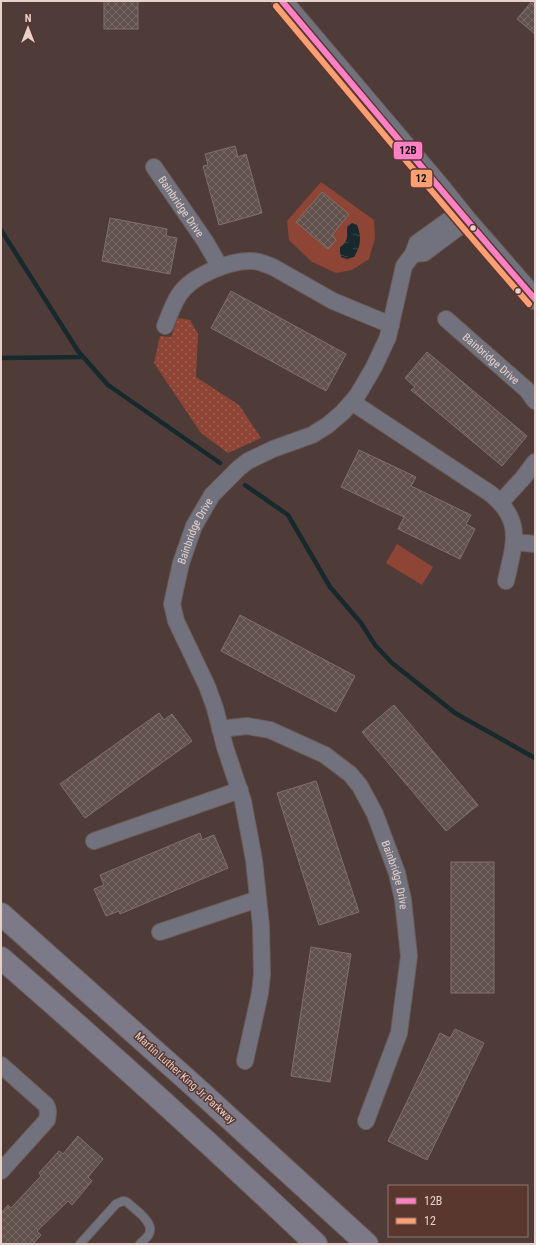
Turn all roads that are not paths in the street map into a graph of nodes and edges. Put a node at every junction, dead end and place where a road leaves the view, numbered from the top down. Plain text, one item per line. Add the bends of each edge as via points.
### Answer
1 (282, 1) edge
2 (154, 167) dead end
3 (464, 217) junction
4 (220, 267) junction
5 (535, 299) edge
6 (446, 319) dead end
7 (391, 325) junction
8 (165, 326) dead end
9 (535, 401) edge
10 (352, 402) junction
11 (535, 462) edge
12 (501, 502) junction
13 (514, 542) junction
14 (535, 544) edge
15 (506, 581) dead end
16 (220, 729) junction
17 (240, 790) junction
18 (94, 841) dead end
19 (258, 899) junction
20 (3, 919) edge
21 (160, 932) dead end
22 (1, 958) edge
23 (245, 1061) dead end
24 (1, 1065) edge
25 (366, 1121) dead end
26 (1, 1171) edge
27 (80, 1244) edge
28 (140, 1244) edge
29 (316, 1244) edge
30 (367, 1244) edge

1 - 3 street
2 - 4 street, Bainbridge Drive
3 - 5 street
3 - 7 street, Bainbridge Drive via 424,253 413,254 404,266
4 - 7 street via 252,261 262,262 333,301
4 - 8 street via 195,279 179,294
6 - 9 street, Bainbridge Drive via 521,385
7 - 10 street, Bainbridge Drive via 388,338 374,367
10 - 12 street
10 - 16 street, Bainbridge Drive via 328,426 248,461 212,495 194,526 181,563 172,604 176,621 207,686
11 - 12 street
12 - 13 street via 509,514 515,534
13 - 14 street
13 - 15 street
16 - 17 street, Bainbridge Drive
16 - 25 street, Bainbridge Drive via 246,726 270,730 324,755 350,774 360,786 375,814 397,873 403,900 409,956 399,1034
17 - 18 street
17 - 19 street, Bainbridge Drive via 254,860
19 - 21 street
19 - 23 street, Bainbridge Drive via 261,926 260,993
20 - 30 main road, Martin Luther King Jr Parkway via 194,1086
22 - 29 main road via 140,1080
24 - 26 street via 48,1109 47,1120
27 - 28 lane via 116,1204 123,1201 149,1222 149,1235

